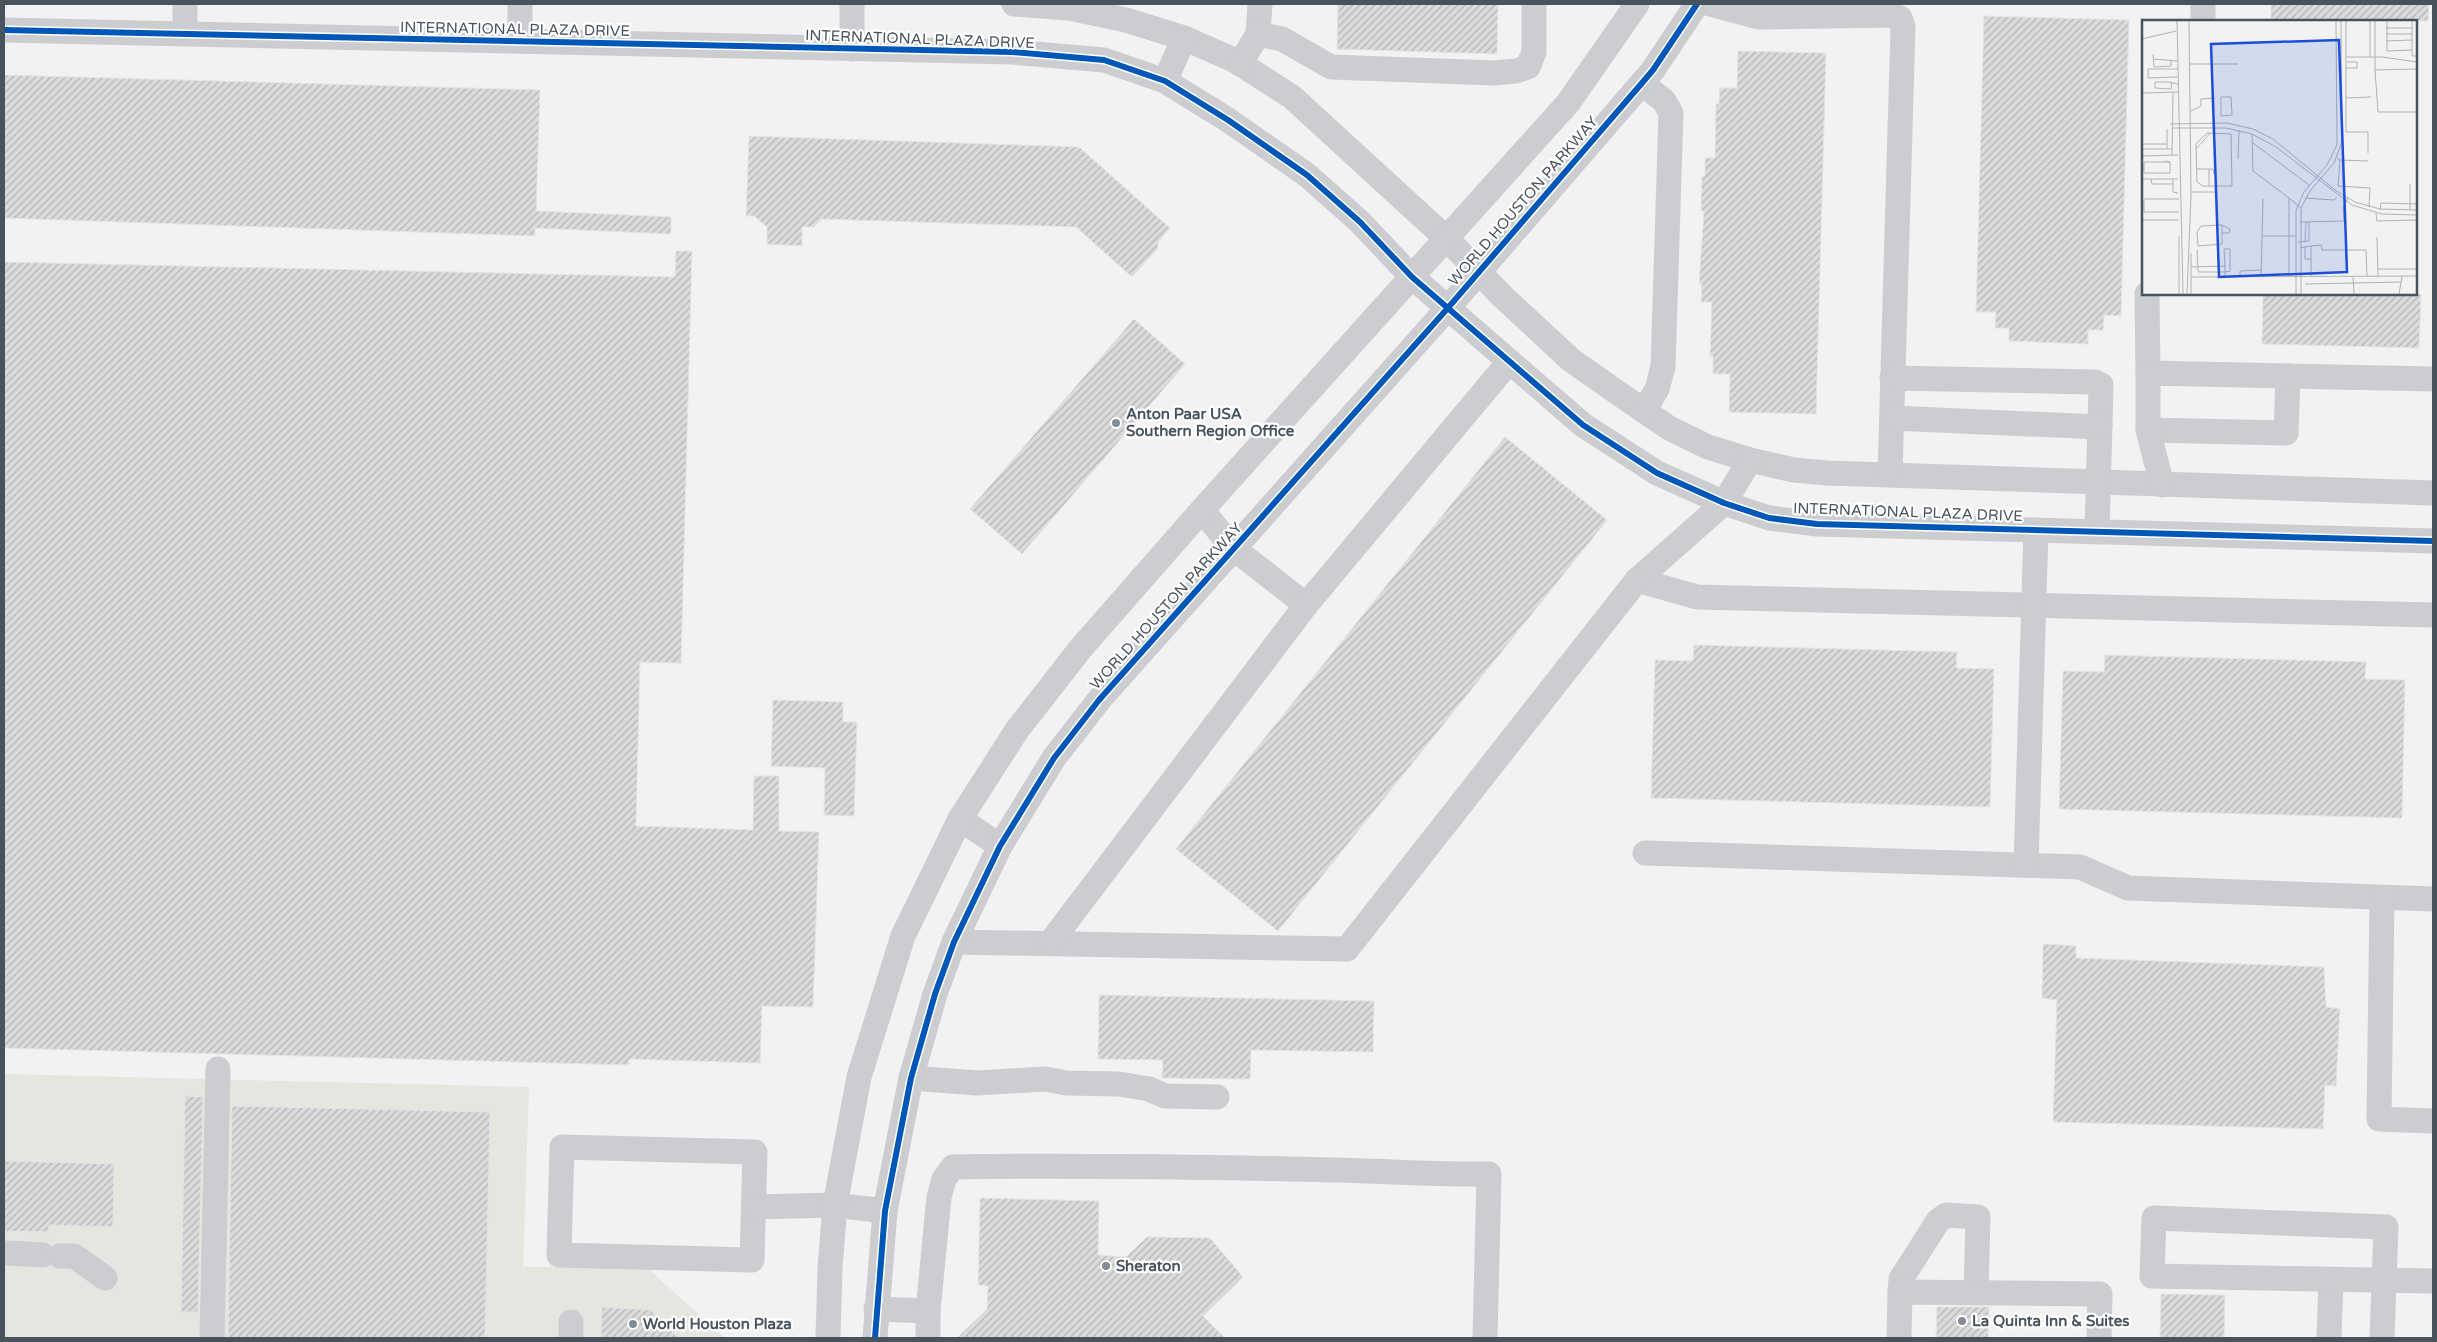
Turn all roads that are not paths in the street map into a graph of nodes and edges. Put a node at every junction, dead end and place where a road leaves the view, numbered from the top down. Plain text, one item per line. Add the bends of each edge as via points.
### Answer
1 (185, 4) edge
2 (520, 4) edge
3 (852, 4) edge
4 (1014, 4) edge
5 (1260, 4) edge
6 (1534, 4) edge
7 (1637, 4) edge
8 (1697, 4) edge
9 (1710, 4) edge
10 (2203, 4) edge
11 (2203, 20) edge
12 (4, 30) edge
13 (184, 33) junction
14 (1258, 34) junction
15 (1184, 38) junction
16 (520, 41) junction
17 (852, 49) junction
18 (1240, 64) junction
19 (1165, 82) junction
20 (1642, 83) junction
21 (1447, 239) junction
22 (1479, 272) junction
23 (1412, 277) junction
24 (2147, 295) edge
25 (1447, 309) junction
26 (1508, 363) junction
27 (2148, 373) junction
28 (2288, 376) junction
29 (1892, 378) junction
30 (2433, 379) edge
31 (1644, 411) junction
32 (1892, 418) junction
33 (2100, 427) junction
34 (2148, 430) junction
35 (1750, 460) junction
36 (1890, 475) junction
37 (2098, 483) junction
38 (2162, 485) junction
39 (2433, 493) edge
40 (1724, 503) junction
41 (1202, 510) junction
42 (2036, 530) junction
43 (2097, 532) junction
44 (2433, 542) edge
45 (1233, 548) junction
46 (1637, 580) junction
47 (2034, 604) junction
48 (1306, 605) junction
49 (2433, 615) edge
50 (960, 819) junction
51 (1000, 846) junction
52 (1645, 853) dead end
53 (2026, 865) junction
54 (2382, 898) junction
55 (2433, 900) edge
56 (954, 942) junction
57 (1050, 943) junction
58 (218, 1069) dead end
59 (911, 1078) junction
60 (1217, 1096) dead end
61 (2433, 1121) edge
62 (754, 1206) junction
63 (835, 1206) junction
64 (885, 1211) junction
65 (7, 1253) dead end
66 (105, 1278) dead end
67 (2331, 1280) junction
68 (2384, 1281) junction
69 (2433, 1282) edge
70 (1900, 1292) junction
71 (1976, 1293) junction
72 (876, 1309) junction
73 (928, 1311) junction
74 (212, 1338) edge
75 (828, 1338) edge
76 (875, 1338) edge
77 (928, 1338) edge
78 (1485, 1338) edge
79 (1899, 1338) edge
80 (2099, 1338) edge
81 (2329, 1338) edge
82 (2382, 1338) edge

1 - 13 street
2 - 16 street
3 - 17 street
4 - 15 street via 1079,10
5 - 14 street
6 - 14 street via 1534,52 1528,67 1516,71 1331,67 1282,39
7 - 21 street, WORLD HOUSTON PARKWAY via 1568,102
8 - 20 street, WORLD HOUSTON PARKWAY
9 - 29 street via 1758,17 1892,15 1900,18 1903,27
10 - 11 street
12 - 13 street, INTERNATIONAL PLAZA DRIVE
13 - 16 street, INTERNATIONAL PLAZA DRIVE
14 - 18 street
15 - 18 street
15 - 19 street
16 - 17 street, INTERNATIONAL PLAZA DRIVE
17 - 19 street, INTERNATIONAL PLAZA DRIVE via 1012,52 1104,60
18 - 21 street via 1292,97
19 - 23 street, INTERNATIONAL PLAZA DRIVE via 1228,120 1307,175 1360,222
20 - 22 street, WORLD HOUSTON PARKWAY
20 - 31 street via 1664,101 1671,112 1663,366 1657,389
21 - 22 street
21 - 23 street, WORLD HOUSTON PARKWAY
22 - 25 street, WORLD HOUSTON PARKWAY
22 - 31 street via 1571,360
23 - 25 street, INTERNATIONAL PLAZA DRIVE
23 - 41 street, WORLD HOUSTON PARKWAY
24 - 27 street
25 - 26 street, INTERNATIONAL PLAZA DRIVE
25 - 45 street, WORLD HOUSTON PARKWAY
26 - 40 street, INTERNATIONAL PLAZA DRIVE via 1591,431 1657,473
26 - 48 street
27 - 28 street
27 - 34 street
28 - 30 street
28 - 34 street via 2286,433
29 - 32 street
29 - 33 street via 2095,382 2101,385 2102,391
31 - 35 street via 1669,428 1708,447
32 - 33 street
32 - 36 street
33 - 37 street
34 - 38 street
35 - 36 street via 1794,470
35 - 40 street
36 - 37 street
37 - 38 street
37 - 43 street
38 - 39 street
40 - 42 street, INTERNATIONAL PLAZA DRIVE via 1770,518 1817,524
40 - 46 street
41 - 45 street
41 - 50 street, WORLD HOUSTON PARKWAY via 1081,648 1017,730
42 - 43 street, INTERNATIONAL PLAZA DRIVE
42 - 47 street
43 - 44 street, INTERNATIONAL PLAZA DRIVE
45 - 48 street
45 - 51 street, WORLD HOUSTON PARKWAY via 1099,700 1054,758
46 - 47 street via 1697,597
46 - 57 street via 1347,948
47 - 49 street
47 - 53 street
48 - 57 street
50 - 51 street
50 - 63 street, WORLD HOUSTON PARKWAY via 903,936 880,1004 859,1076
51 - 56 street, WORLD HOUSTON PARKWAY
52 - 53 street
53 - 54 street via 2080,867 2128,888
54 - 55 street
54 - 61 street via 2379,1119
56 - 57 street
56 - 59 street, WORLD HOUSTON PARKWAY
58 - 74 street
59 - 60 street via 977,1083 1045,1079 1066,1083 1119,1084 1149,1089 1165,1096
59 - 64 street, WORLD HOUSTON PARKWAY
62 - 62 street via 755,1152 562,1147 559,1255 752,1260
62 - 63 street
63 - 64 street
63 - 75 street, WORLD HOUSTON PARKWAY
64 - 72 street, WORLD HOUSTON PARKWAY
65 - 66 street via 74,1256
67 - 68 street
67 - 68 street via 2152,1276 2154,1218 2386,1227
67 - 81 street
68 - 69 street
68 - 82 street
70 - 71 street
70 - 71 street via 1900,1279 1938,1221 1946,1215 1978,1217
70 - 79 street
71 - 80 street via 2100,1294
72 - 73 street
72 - 76 street, WORLD HOUSTON PARKWAY
73 - 77 street
73 - 78 street via 939,1197 944,1179 953,1167 1123,1166 1489,1174

